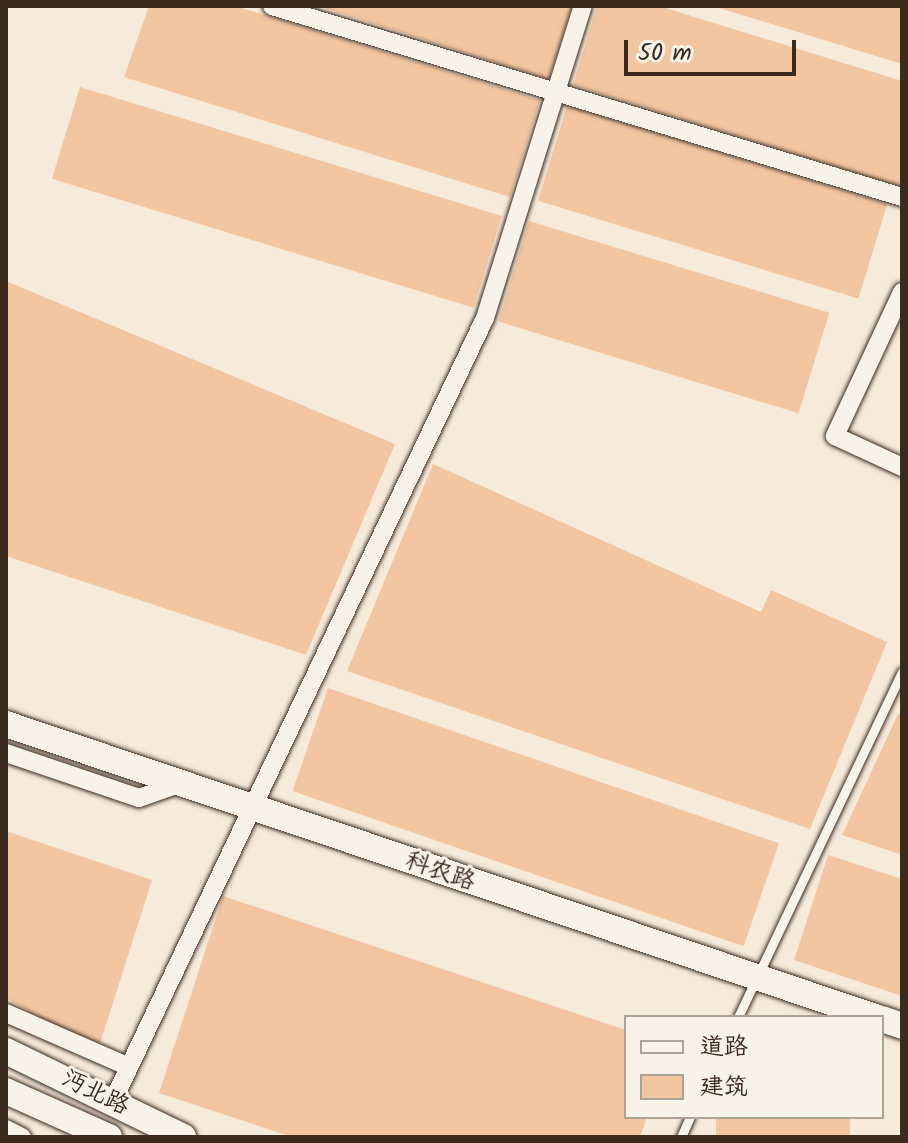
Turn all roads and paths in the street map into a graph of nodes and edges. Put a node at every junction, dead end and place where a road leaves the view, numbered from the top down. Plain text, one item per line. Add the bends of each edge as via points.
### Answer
1 (272, 6) edge
2 (583, 6) edge
3 (556, 92) junction
4 (902, 197) edge
5 (902, 292) edge
6 (902, 467) edge
7 (902, 672) edge
8 (6, 724) edge
9 (6, 753) edge
10 (179, 784) junction
11 (254, 809) junction
12 (756, 978) junction
13 (6, 1013) edge
14 (739, 1015) edge
15 (869, 1015) edge
16 (6, 1051) edge
17 (129, 1067) junction
18 (6, 1091) edge
19 (113, 1101) junction
20 (6, 1129) edge
21 (101, 1135) edge
22 (22, 1137) edge
23 (183, 1137) edge

1 - 3 street
2 - 3 street
3 - 4 street
3 - 11 street via 485,318
5 - 6 street via 835,436
7 - 12 lane
8 - 10 street, 科农路
9 - 10 street via 139,798
10 - 11 street, 科农路
11 - 12 street, 科农路
11 - 17 street
12 - 14 lane
12 - 15 street, 科农路
13 - 17 street
16 - 19 street, 沔北路
17 - 19 street
18 - 21 street, 沔北路
19 - 23 street, 沔北路
20 - 22 street

